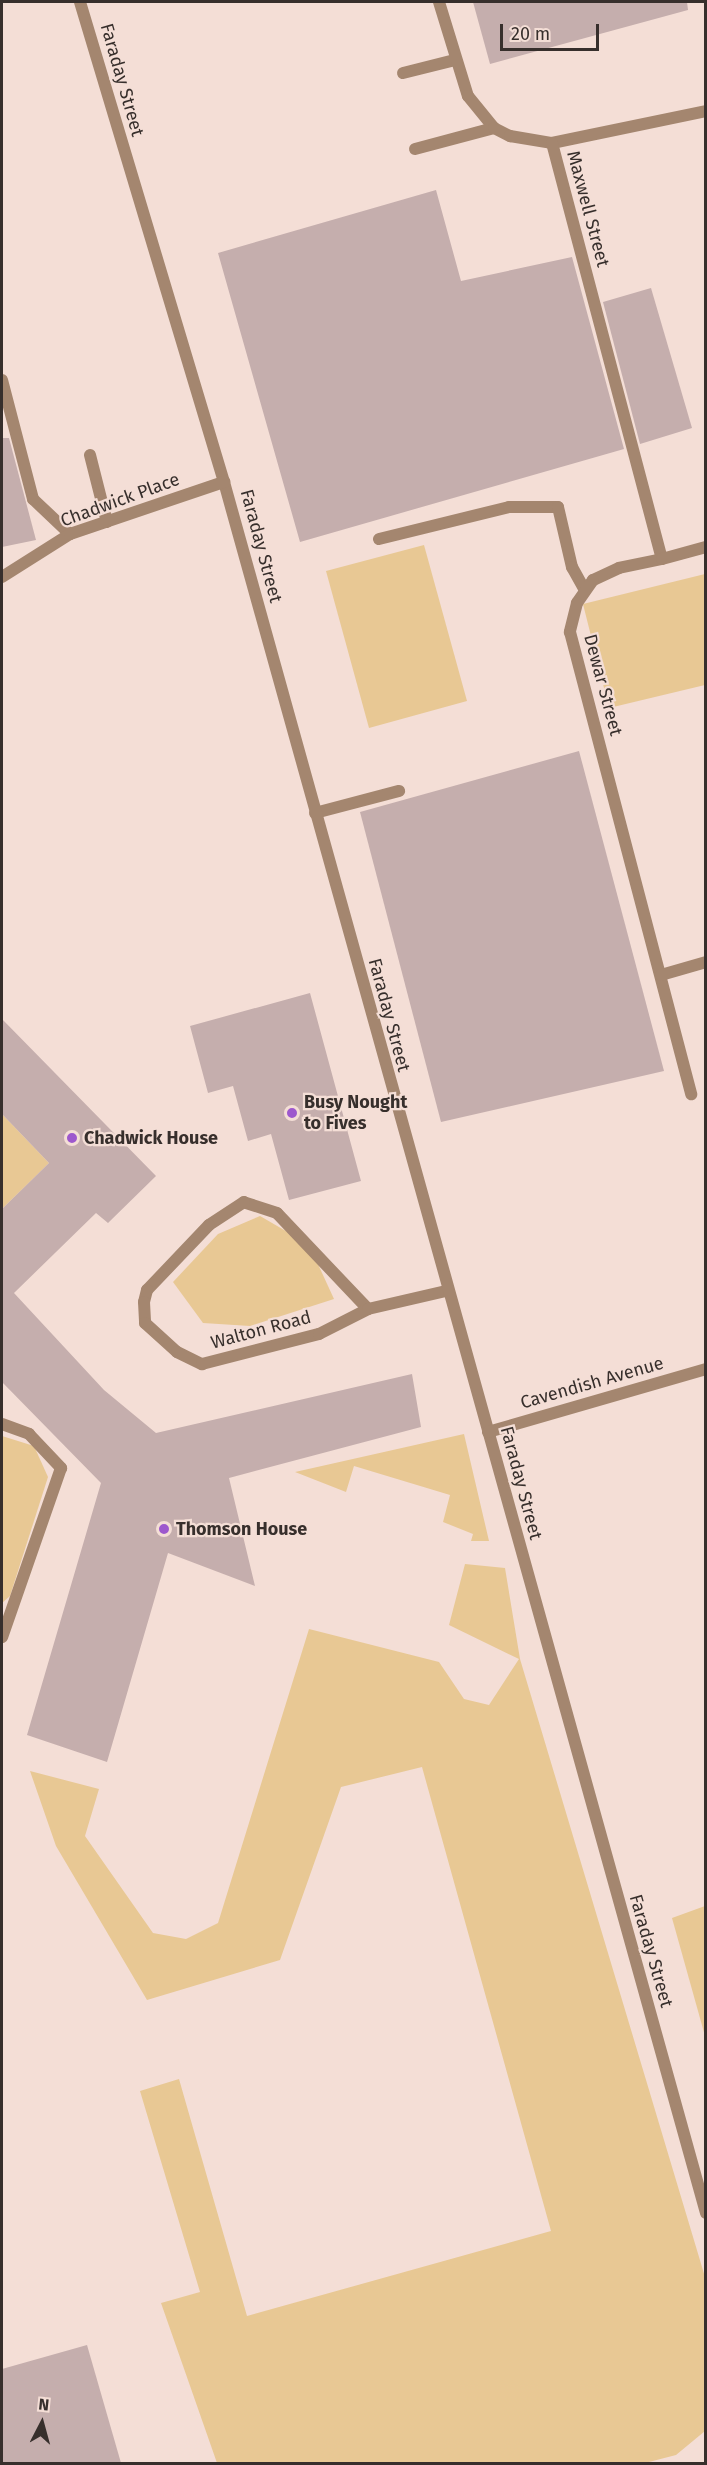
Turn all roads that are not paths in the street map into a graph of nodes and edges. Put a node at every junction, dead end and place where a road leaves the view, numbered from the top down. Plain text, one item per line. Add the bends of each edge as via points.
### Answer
1 (80, 2) edge
2 (439, 2) edge
3 (455, 60) junction
4 (403, 73) dead end
5 (705, 111) edge
6 (494, 128) junction
7 (552, 143) junction
8 (416, 149) dead end
9 (2, 380) edge
10 (90, 455) dead end
11 (224, 482) junction
12 (108, 522) junction
13 (70, 534) junction
14 (379, 540) dead end
15 (705, 547) edge
16 (662, 559) junction
17 (2, 577) edge
18 (584, 589) junction
19 (399, 791) dead end
20 (315, 813) junction
21 (705, 962) edge
22 (661, 975) junction
23 (691, 1094) dead end
24 (446, 1291) junction
25 (368, 1309) junction
26 (705, 1369) edge
27 (2, 1424) edge
28 (489, 1432) junction
29 (2, 1637) edge
30 (705, 2213) edge

1 - 11 street, Faraday Street
2 - 3 street
3 - 4 street
3 - 6 street via 468,96
5 - 7 street
6 - 7 street, Maxwell Street via 531,142
6 - 8 street
7 - 16 street, Maxwell Street via 607,339
9 - 13 street via 33,499
10 - 12 street
11 - 12 street, Chadwick Place
11 - 20 street, Faraday Street
12 - 13 street, Chadwick Place
13 - 17 street, Chadwick Place
14 - 18 street via 510,507 558,507 572,567
15 - 16 street
16 - 18 street via 605,573
18 - 22 street, Dewar Street via 571,617 572,648
19 - 20 street
20 - 24 street, Faraday Street
21 - 22 street
22 - 23 street, Dewar Street
24 - 25 street, Walton Road
24 - 28 street, Faraday Street
25 - 25 street, Walton Road via 319,1334 202,1364 177,1352 145,1323 144,1302 147,1290 209,1225 244,1202 277,1213
26 - 28 street, Cavendish Avenue
27 - 29 street via 29,1434 61,1468
28 - 30 street, Faraday Street

